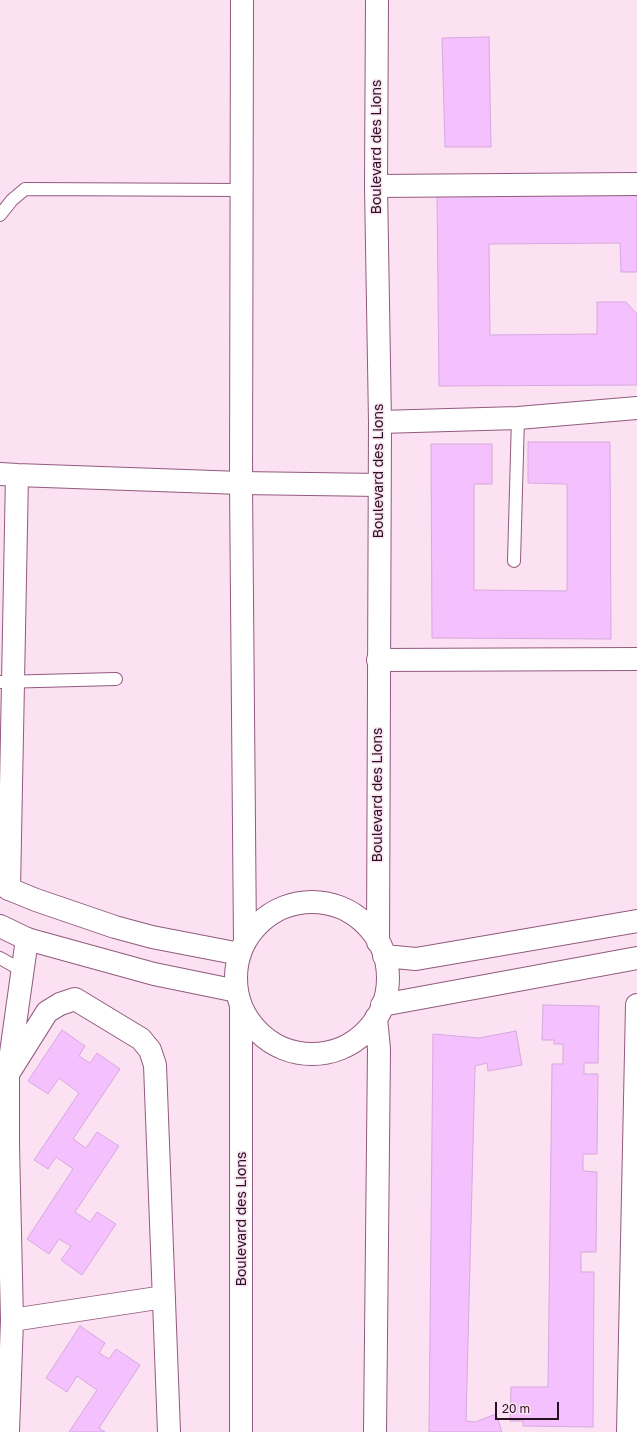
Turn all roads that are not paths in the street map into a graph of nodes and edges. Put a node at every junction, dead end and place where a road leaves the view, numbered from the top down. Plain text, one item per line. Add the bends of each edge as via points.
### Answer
1 (242, 0) edge
2 (377, 0) edge
3 (637, 184) edge
4 (376, 186) junction
5 (242, 190) junction
6 (0, 215) edge
7 (637, 408) edge
8 (518, 418) junction
9 (380, 422) junction
10 (8, 474) edge
11 (241, 483) junction
12 (379, 485) junction
13 (514, 561) dead end
14 (637, 658) edge
15 (378, 660) junction
16 (116, 679) dead end
17 (6, 682) edge
18 (4, 886) edge
19 (637, 921) edge
20 (0, 926) edge
21 (28, 939) junction
22 (242, 948) junction
23 (381, 949) junction
24 (0, 958) edge
25 (637, 958) edge
26 (23, 971) junction
27 (239, 998) junction
28 (637, 1005) edge
29 (379, 1011) junction
30 (8, 1074) junction
31 (4, 1148) edge
32 (164, 1297) junction
33 (6, 1322) edge
34 (6, 1422) edge
35 (169, 1432) edge
36 (242, 1432) edge
37 (375, 1432) edge
38 (628, 1432) edge

1 - 5 main road
2 - 4 main road, Boulevard des Lions
3 - 4 main road
4 - 9 main road, Boulevard des Lions
5 - 6 lane via 25,189
5 - 11 main road
7 - 8 main road
8 - 9 main road
8 - 13 lane
9 - 12 main road, Boulevard des Lions
10 - 11 main road
10 - 17 main road
11 - 12 main road
11 - 22 main road
12 - 15 main road, Boulevard des Lions
14 - 15 main road
15 - 23 main road, Boulevard des Lions
16 - 17 lane
17 - 18 main road
18 - 22 main road via 73,914 152,937
19 - 23 main road via 416,959
20 - 21 main road
21 - 26 main road
21 - 27 main road
22 - 23 main road via 253,929 276,911 297,904 319,902 347,911 360,919
22 - 27 main road, Boulevard des Lions via 236,972
23 - 29 main road, Boulevard des Lions via 387,981 386,993
24 - 26 lane
25 - 29 main road
26 - 30 main road
27 - 29 main road via 247,1018 266,1038 278,1046 305,1054 319,1054 346,1046 368,1029
27 - 36 main road, Boulevard des Lions
28 - 38 main road
29 - 37 main road
30 - 31 main road
30 - 32 main road via 47,1012 75,999 141,1038 150,1050 155,1065
31 - 33 main road
32 - 33 main road
32 - 35 main road
33 - 34 main road

